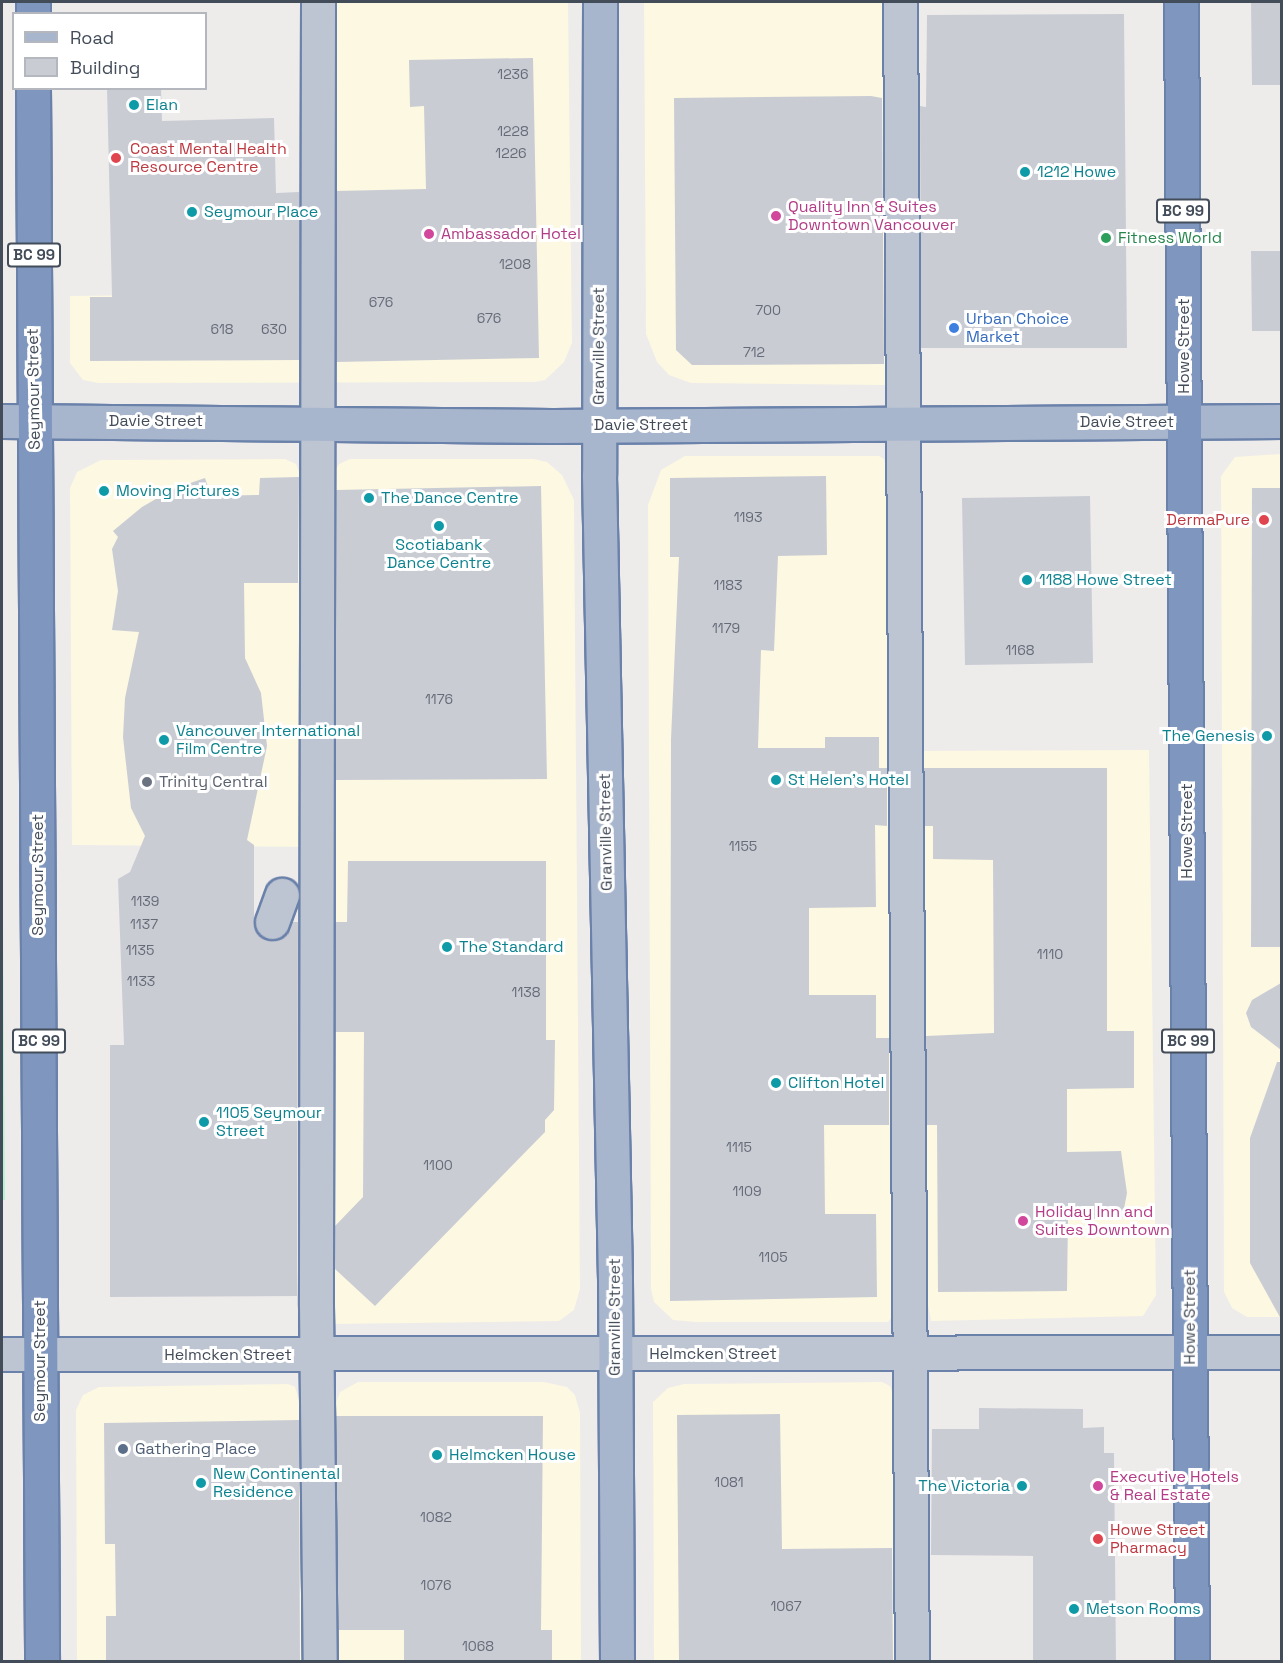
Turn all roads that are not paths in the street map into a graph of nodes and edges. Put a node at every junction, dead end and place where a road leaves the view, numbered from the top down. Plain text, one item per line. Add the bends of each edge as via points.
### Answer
1 (318, 2) edge
2 (600, 2) edge
3 (900, 2) edge
4 (1181, 2) edge
5 (33, 90) edge
6 (35, 420) junction
7 (903, 420) junction
8 (2, 421) edge
9 (317, 421) junction
10 (1281, 421) edge
11 (1185, 422) junction
12 (599, 425) junction
13 (1190, 1352) junction
14 (1281, 1352) edge
15 (909, 1353) junction
16 (2, 1354) edge
17 (40, 1354) junction
18 (616, 1354) junction
19 (316, 1355) junction
20 (42, 1662) edge
21 (320, 1662) edge
22 (617, 1662) edge
23 (912, 1662) edge
24 (1192, 1662) edge

1 - 9 street
2 - 12 main road, Granville Street
3 - 7 street
4 - 11 highway, Howe Street / BC 99
5 - 6 highway, Seymour Street / BC 99
6 - 8 main road, Davie Street
6 - 9 main road, Davie Street
6 - 17 highway, Seymour Street / BC 99
7 - 11 main road, Davie Street
7 - 12 main road, Davie Street
7 - 15 street
9 - 12 main road, Davie Street
9 - 19 street
10 - 11 main road, Davie Street
11 - 13 highway, Howe Street / BC 99
12 - 18 main road, Granville Street
13 - 14 street, Helmcken Street
13 - 15 street, Helmcken Street
13 - 24 highway, Howe Street / BC 99
15 - 18 street, Helmcken Street
15 - 23 street
16 - 17 street, Helmcken Street
17 - 19 street, Helmcken Street
17 - 20 highway, Seymour Street / BC 99
18 - 19 street, Helmcken Street
18 - 22 main road, Granville Street
19 - 21 street

